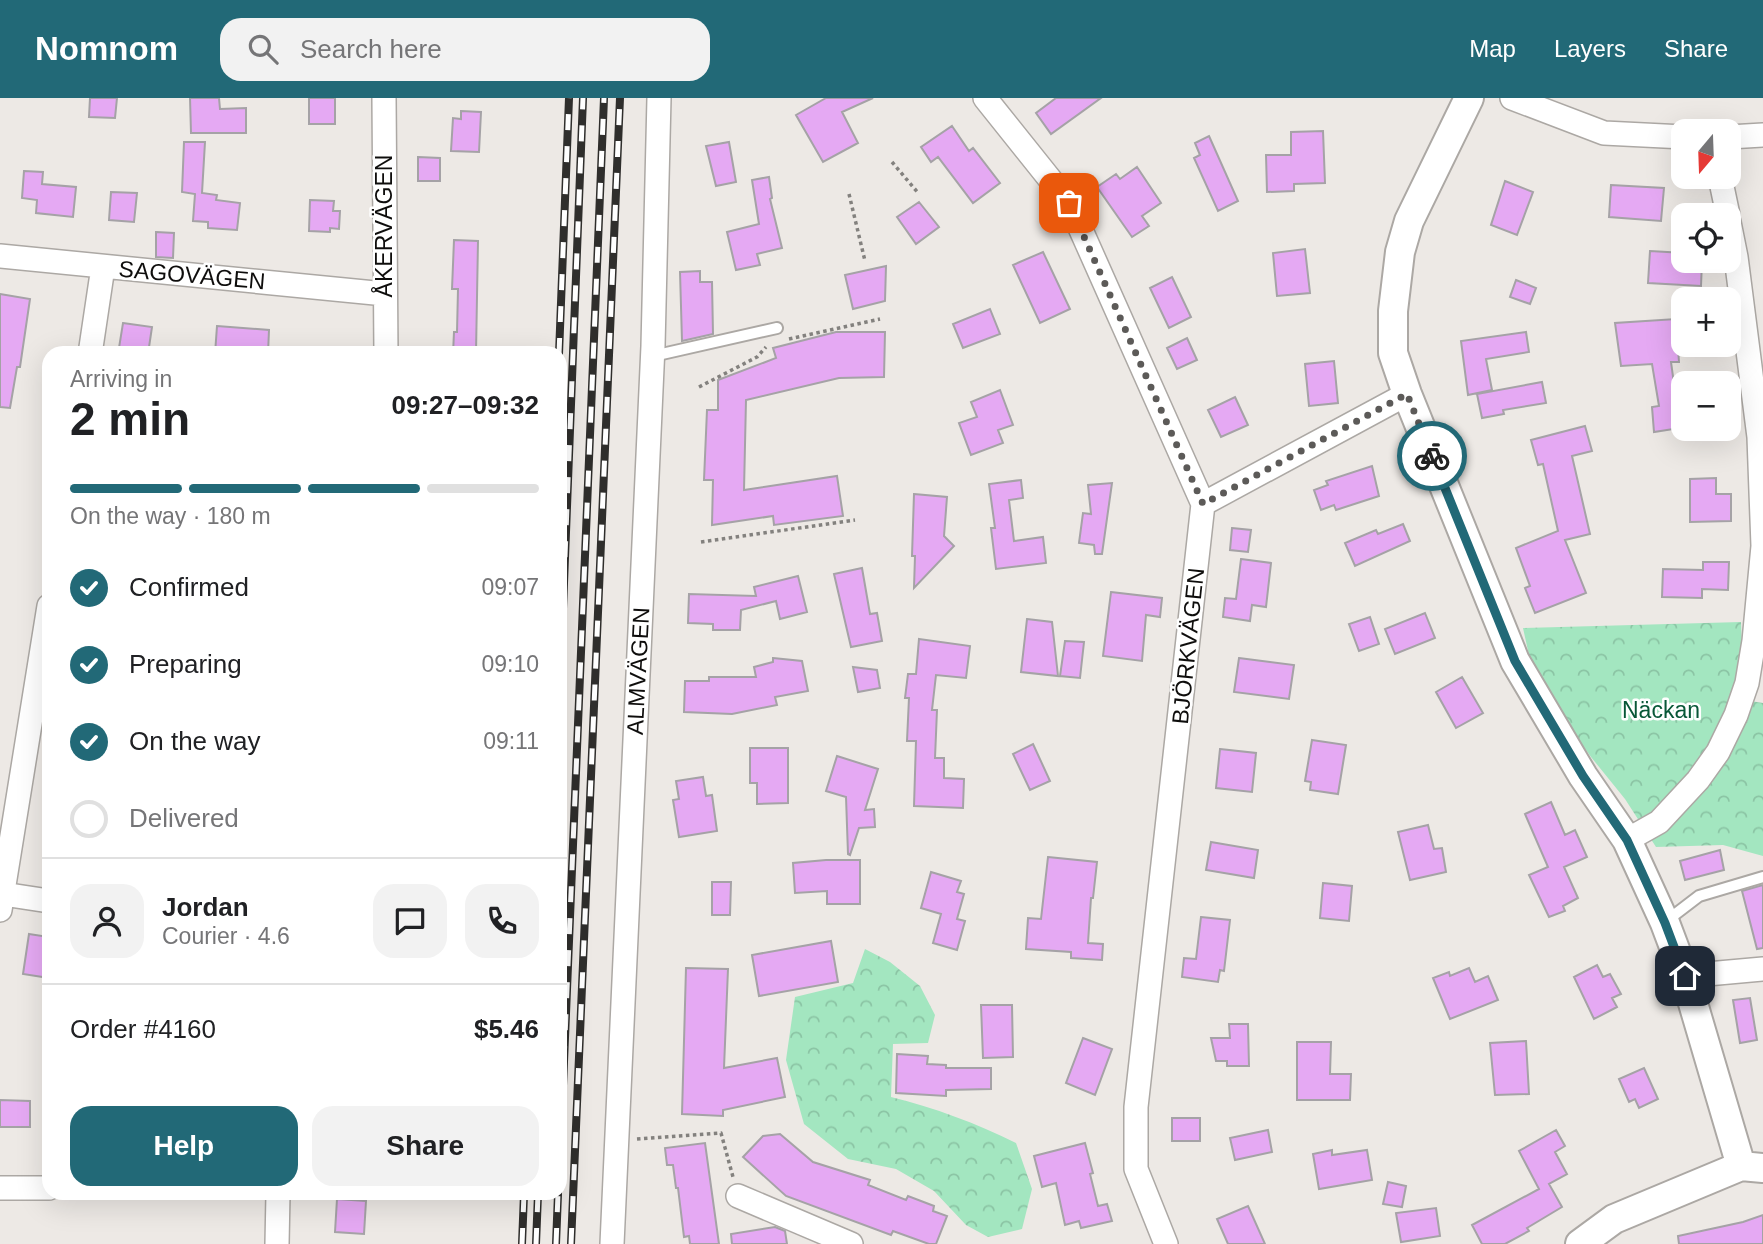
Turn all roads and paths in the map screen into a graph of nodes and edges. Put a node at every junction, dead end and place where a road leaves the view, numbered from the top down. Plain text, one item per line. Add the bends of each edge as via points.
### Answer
1 (384, 98) edge
2 (659, 98) edge
3 (985, 98) edge
4 (1469, 98) edge
5 (1512, 98) edge
6 (1763, 135) edge
7 (1671, 136) edge
8 (1741, 136) edge
9 (892, 162) dead end
10 (849, 194) dead end
11 (919, 194) dead end
12 (0, 256) edge
13 (865, 261) dead end
14 (103, 267) junction
15 (1738, 273) edge
16 (385, 293) junction
17 (880, 319) dead end
18 (777, 328) dead end
19 (781, 341) dead end
20 (768, 344) dead end
21 (91, 346) edge
22 (386, 346) edge
23 (653, 356) junction
24 (699, 387) dead end
25 (1407, 394) junction
26 (1203, 504) junction
27 (855, 520) dead end
28 (701, 542) dead end
29 (42, 649) edge
30 (1627, 840) junction
31 (1763, 877) edge
32 (42, 901) edge
33 (1, 902) edge
34 (1665, 923) junction
35 (1763, 970) edge
36 (1685, 976) junction
37 (616, 1141) junction
38 (1752, 1167) edge
39 (0, 1188) edge
40 (42, 1188) edge
41 (738, 1196) joint
42 (278, 1200) edge
43 (277, 1244) edge
44 (612, 1244) edge
45 (851, 1244) edge
46 (1166, 1244) edge
47 (1580, 1244) edge

1 - 16 street, ÅKERVÄGEN
2 - 23 street, ALMVÄGEN
3 - 26 street via 1069,203
4 - 25 street via 1409,221 1400,252 1394,353
5 - 7 street via 1604,133
6 - 8 street
9 - 11 path
10 - 13 path
12 - 14 street, SAGOVÄGEN
14 - 16 street, SAGOVÄGEN
14 - 21 street
15 - 30 street via 1759,437 1763,546 1747,683 1718,752 1698,780 1659,822
16 - 22 street, ÅKERVÄGEN
17 - 19 path
18 - 23 lane
20 - 24 path via 757,357
23 - 37 street, ALMVÄGEN
25 - 26 street
25 - 30 street via 1515,661
26 - 46 street, BJÖRKVÄGEN via 1136,1107 1136,1169
27 - 28 path
29 - 33 street
30 - 34 street
31 - 34 lane via 1699,896
32 - 33 street
34 - 36 street
35 - 36 street
36 - 38 street
37 - 41 path via 721,1133
37 - 44 street, ALMVÄGEN
38 - 47 street via 1614,1219
39 - 40 street
41 - 45 street
42 - 43 street

